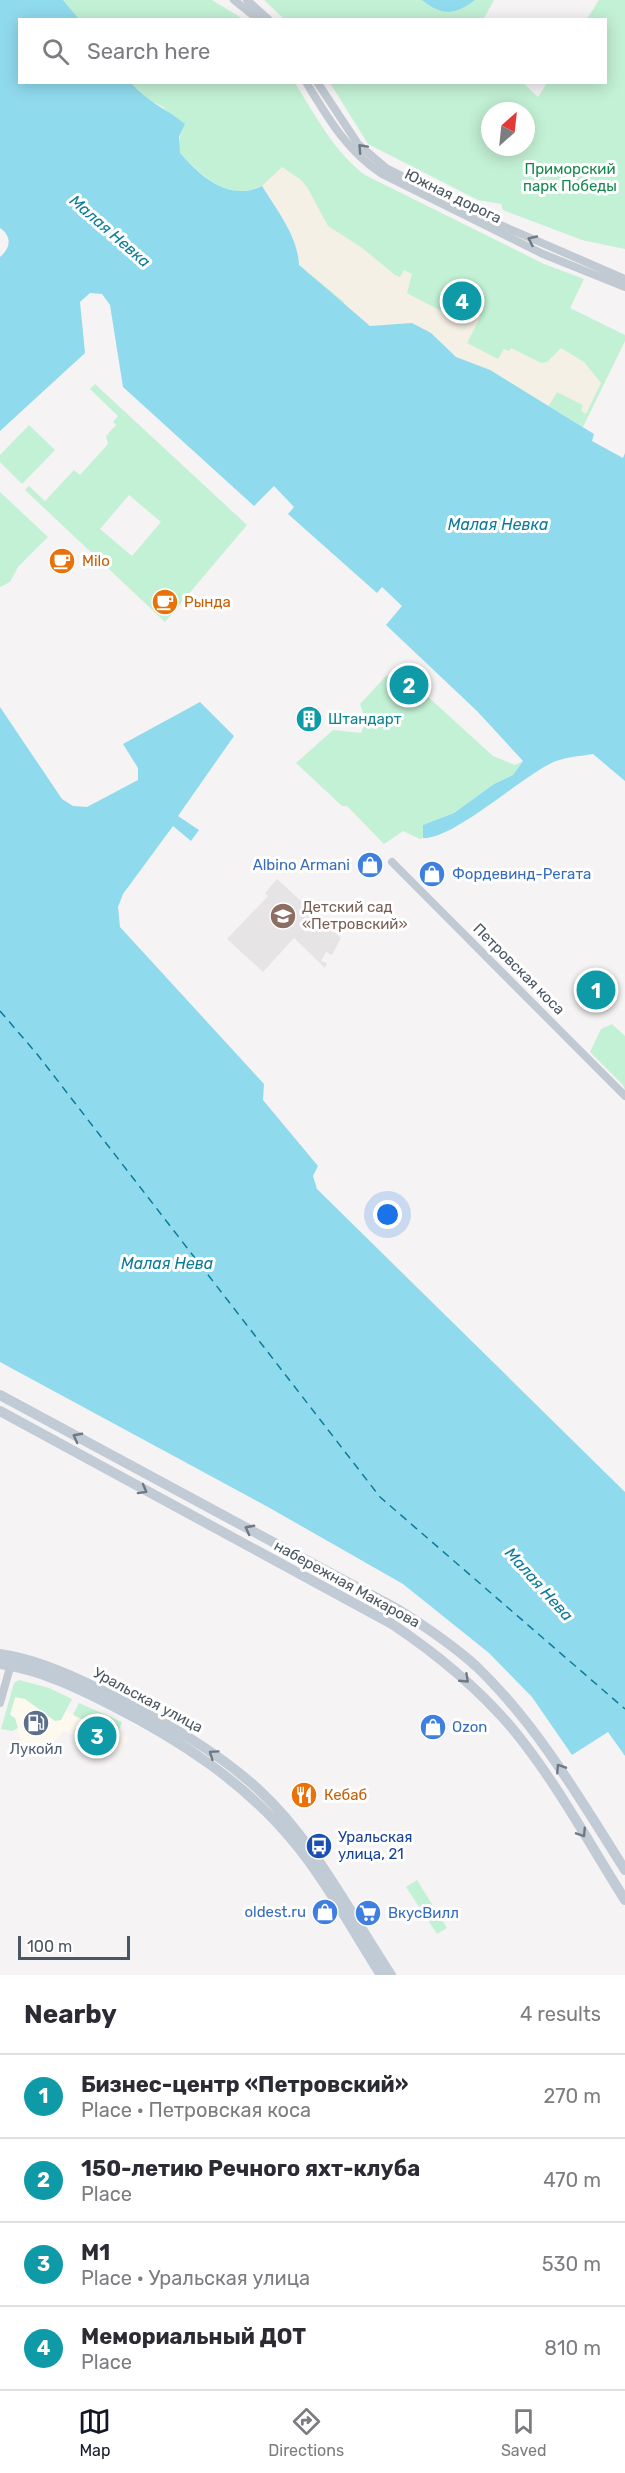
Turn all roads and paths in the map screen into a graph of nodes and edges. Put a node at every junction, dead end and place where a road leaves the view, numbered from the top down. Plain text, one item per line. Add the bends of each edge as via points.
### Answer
1 (234, 0) edge
2 (247, 0) edge
3 (256, 18) edge
4 (268, 18) edge
5 (307, 84) edge
6 (318, 84) edge
7 (625, 279) edge
8 (625, 287) edge
9 (392, 862) dead end
10 (625, 1096) edge
11 (0, 1395) edge
12 (0, 1411) edge
13 (0, 1654) edge
14 (8, 1662) edge
15 (0, 1703) edge
16 (625, 1870) edge
17 (625, 1900) edge
18 (381, 1975) edge
19 (391, 1975) edge

1 - 3 street
2 - 4 street
5 - 8 street, Южная дорога via 345,143 382,174 543,254
7 -> 6 street, Южная дорога via 498,224 386,168 358,144
9 - 10 street, Петровская коса
16 -> 11 main road, набережная Макарова via 525,1719 475,1666 429,1629 373,1595
12 -> 17 main road, набережная Макарова via 392,1623 419,1642 464,1678 513,1729
13 - 14 main road, Уральская улица
14 - 15 street
14 - 18 main road, Уральская улица via 82,1690 160,1731 222,1772 266,1810 294,1842
19 -> 14 main road, Уральская улица via 311,1851 259,1790 202,1746 155,1718 66,1674

